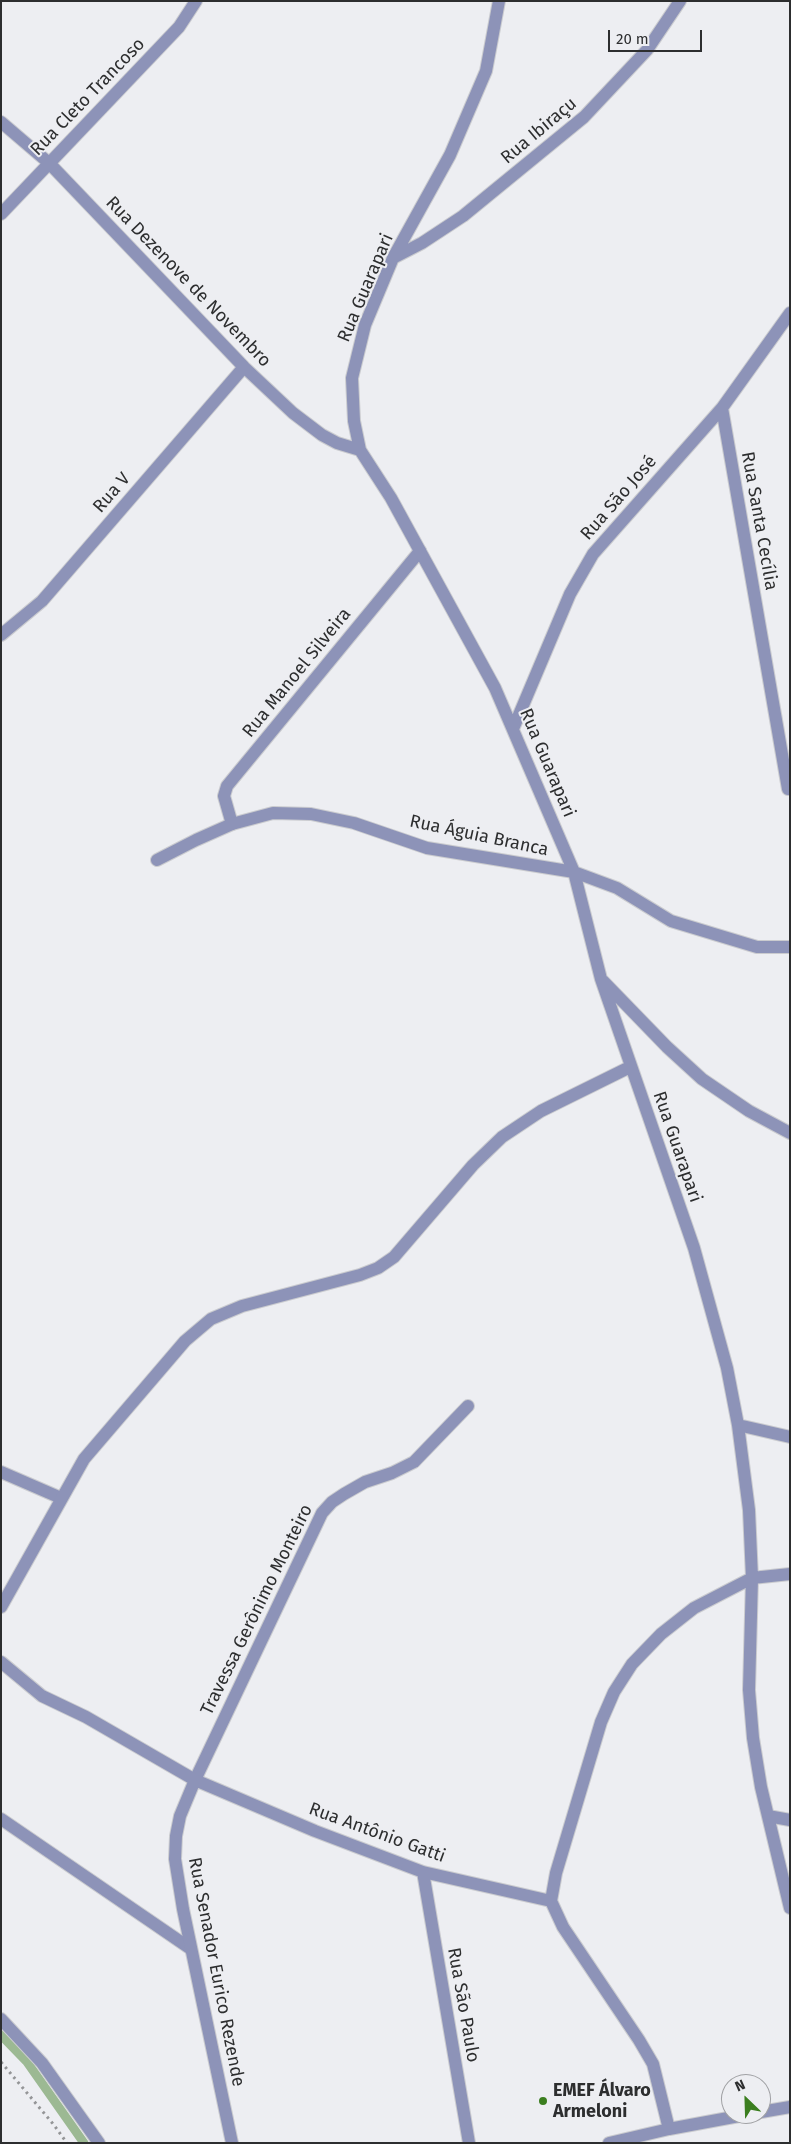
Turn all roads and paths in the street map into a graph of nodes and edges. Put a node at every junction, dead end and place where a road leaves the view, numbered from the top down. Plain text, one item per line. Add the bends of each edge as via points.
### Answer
1 (196, 1) edge
2 (499, 1) edge
3 (680, 1) edge
4 (1, 122) edge
5 (50, 163) junction
6 (1, 214) edge
7 (394, 258) junction
8 (790, 313) edge
9 (244, 367) junction
10 (722, 408) junction
11 (360, 450) junction
12 (420, 551) junction
13 (1, 636) edge
14 (512, 729) junction
15 (788, 789) dead end
16 (232, 824) junction
17 (157, 860) dead end
18 (574, 872) junction
19 (790, 947) edge
20 (601, 980) junction
21 (630, 1066) junction
22 (790, 1133) edge
23 (468, 1406) dead end
24 (738, 1425) junction
25 (790, 1437) edge
26 (1, 1472) edge
27 (61, 1498) junction
28 (790, 1574) edge
29 (752, 1578) junction
30 (1, 1607) edge
31 (1, 1662) edge
32 (195, 1780) junction
33 (768, 1816) junction
34 (1, 1820) edge
35 (790, 1820) edge
36 (423, 1872) junction
37 (552, 1901) junction
38 (790, 1908) edge
39 (191, 1949) junction
40 (1, 2019) edge
41 (1, 2062) edge
42 (790, 2107) edge
43 (771, 2110) edge
44 (721, 2119) edge
45 (669, 2129) junction
46 (67, 2143) edge
47 (99, 2143) edge
48 (232, 2143) edge
49 (469, 2143) edge
50 (609, 2143) edge

1 - 5 street, Rua Cleto Trancoso via 179,27
2 - 7 street, Rua Guarapari via 486,72 450,155
3 - 7 street, Rua Ibiraçu via 647,50 584,117 463,216
4 - 5 street, Rua Dezenove de Novembro
5 - 6 street, Rua Cleto Trancoso
5 - 9 street, Rua Dezenove de Novembro
7 - 11 street, Rua Guarapari via 365,325 352,378 354,421
8 - 10 street, Rua São José
9 - 11 street, Rua Dezenove de Novembro via 311,428 337,443
9 - 13 street, Rua V via 42,601
10 - 14 street, Rua São José via 593,554 570,594
10 - 15 street, Rua Santa Cecília
11 - 12 street, Rua Guarapari
12 - 14 street, Rua Guarapari via 479,656
12 - 16 street, Rua Manoel Silveira via 227,786 224,796
14 - 18 street, Rua Guarapari
16 - 17 street, Rua Águia Branca
16 - 18 street, Rua Águia Branca via 273,813 311,814 354,823 427,848
18 - 19 street, Rua Águia Branca via 617,888 671,921 757,946
18 - 20 street, Rua Guarapari
20 - 21 street, Rua Guarapari
20 - 22 street via 702,1079 749,1111
21 - 24 street, Rua Guarapari via 694,1248 727,1368
21 - 27 street via 541,1110 502,1137 473,1165 394,1257 378,1268 360,1276 242,1306 211,1319 185,1342 108,1429 84,1459
23 - 32 street, Travessa Gerônimo Monteiro via 414,1462 365,1482 332,1502 322,1513
24 - 25 street
24 - 29 street, Rua Guarapari via 749,1510
26 - 27 street
27 - 30 street
28 - 29 street
29 - 33 street, Rua Guarapari via 749,1690 753,1738
29 - 37 street via 694,1608 661,1634 632,1664 614,1692 600,1722 556,1873
31 - 32 street, Rua Antônio Gatti via 42,1696 86,1717
32 - 36 street, Rua Antônio Gatti
32 - 39 street, Rua Senador Eurico Rezende via 180,1816 176,1844
33 - 35 street
33 - 38 street, Rua Guarapari
34 - 39 street
36 - 37 street, Rua Antônio Gatti
36 - 49 street, Rua São Paulo
37 - 45 street via 563,1927 652,2064
39 - 48 street, Rua Senador Eurico Rezende
40 - 47 street via 42,2063
41 - 46 path via 44,2109
42 - 43 street
44 - 45 street
45 - 50 street

